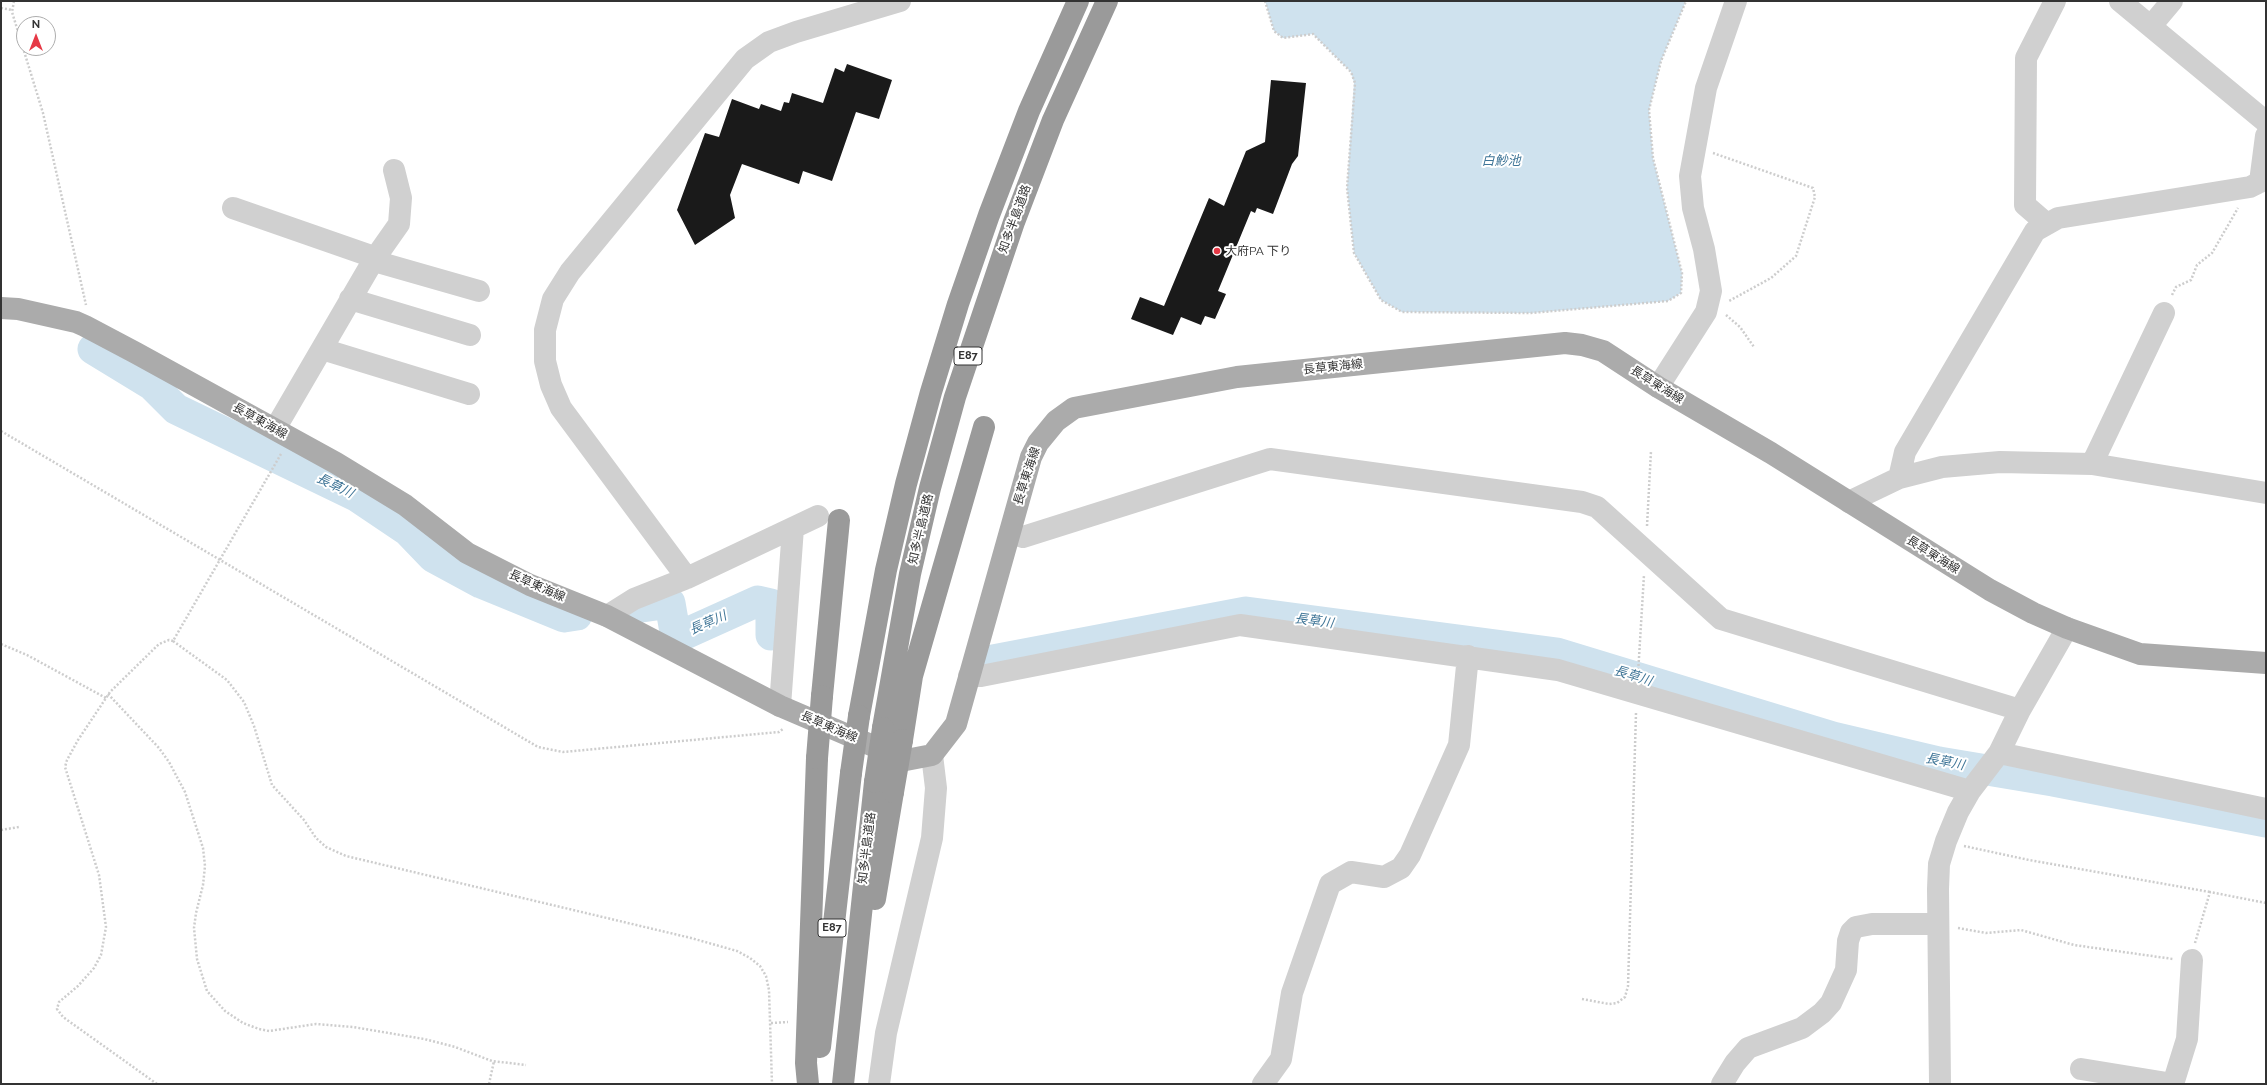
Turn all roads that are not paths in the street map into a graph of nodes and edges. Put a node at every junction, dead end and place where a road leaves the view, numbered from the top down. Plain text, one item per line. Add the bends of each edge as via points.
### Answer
1 (900, 1) edge
2 (1078, 1) edge
3 (1107, 1) edge
4 (1736, 1) edge
5 (2055, 1) edge
6 (2120, 1) edge
7 (2172, 1) edge
8 (2151, 26) junction
9 (2266, 122) edge
10 (2266, 136) edge
11 (394, 170) dead end
12 (2259, 185) edge
13 (233, 208) dead end
14 (2047, 224) junction
15 (374, 259) junction
16 (479, 291) dead end
17 (350, 299) junction
18 (1, 308) edge
19 (2164, 313) road end
20 (470, 335) dead end
21 (322, 349) junction
22 (1658, 387) junction
23 (469, 394) dead end
24 (984, 427) dead end
25 (283, 433) junction
26 (2092, 464) junction
27 (1899, 478) junction
28 (2266, 493) edge
29 (1849, 502) junction
30 (828, 518) joint
31 (793, 528) junction
32 (1010, 533) junction
33 (687, 578) junction
34 (607, 616) junction
35 (2066, 628) junction
36 (1468, 656) junction
37 (2266, 663) edge
38 (969, 676) junction
39 (780, 706) junction
40 (2020, 710) junction
41 (1999, 753) junction
42 (932, 755) junction
43 (884, 787) junction
44 (1970, 791) junction
45 (2266, 810) edge
46 (1938, 924) junction
47 (2192, 960) road end
48 (2081, 1069) dead end
49 (808, 1084) edge
50 (817, 1084) edge
51 (844, 1084) edge
52 (879, 1084) edge
53 (1263, 1084) edge
54 (1722, 1084) edge
55 (1940, 1084) edge
56 (2173, 1084) edge

1 - 33 street via 769,42 745,59 570,272 553,300 545,330 545,361 551,385 561,408
2 - 50 highway, 知多半島道路 / E87, bridge via 1029,111 989,215 958,304 906,484 886,570 859,716 824,999
3 - 43 highway, 知多半島道路 / E87, bridge via 1053,120 1014,222 955,397 910,574 882,728
4 - 22 street via 1706,88 1690,176 1693,208 1704,249 1713,306 1706,312
5 - 14 street via 2026,58 2025,205
6 - 8 street
7 - 8 street
8 - 9 street
10 - 12 street
11 - 15 street via 401,198 399,224
12 - 14 street via 2058,218
13 - 15 street
14 - 27 street via 2035,231 1905,452
15 - 16 street via 380,263
15 - 17 street
17 - 20 street
17 - 21 street
18 - 25 main road, 長草東海線 via 76,322
19 - 26 street
21 - 23 street
21 - 25 street
22 - 29 main road, 長草東海線
22 - 32 main road, 長草東海線 via 1603,351 1565,343 1237,377 1074,408 1056,421 1038,443 1031,457
24 - 43 highway, bridge via 912,676 902,740
25 - 34 main road, 長草東海線 via 405,505 467,553 530,585
26 - 27 street via 2000,462 1942,467
26 - 28 street
27 - 29 street
29 - 35 main road, 長草東海線 via 1990,590
30 - 31 street
30 - 49 highway, bridge via 807,1021
31 - 33 street
31 - 39 street
32 - 38 main road, 長草東海線
32 - 40 street via 1023,536 1270,459 1582,502 1597,507 1720,619
33 - 34 street via 634,599
34 - 39 main road, 長草東海線
35 - 37 main road, 長草東海線 via 2140,654
35 - 40 street
36 - 38 street via 1240,625 981,676
36 - 44 street via 1558,670
36 - 53 street via 1459,745 1410,855 1402,868 1384,877 1351,872 1330,884 1292,993 1280,1059
38 - 42 main road, 長草東海線 via 956,724
39 - 42 main road, 長草東海線 via 906,760
40 - 41 street
41 - 44 street
41 - 45 street
42 - 52 street via 936,788 932,838 886,1033
43 - 51 highway
44 - 46 street via 1946,841 1940,864
46 - 54 street via 1872,924 1856,927 1851,932 1848,942 1846,970 1831,1003 1822,1014 1802,1028 1748,1048
46 - 55 street
47 - 56 street via 2187,1040
48 - 56 street

